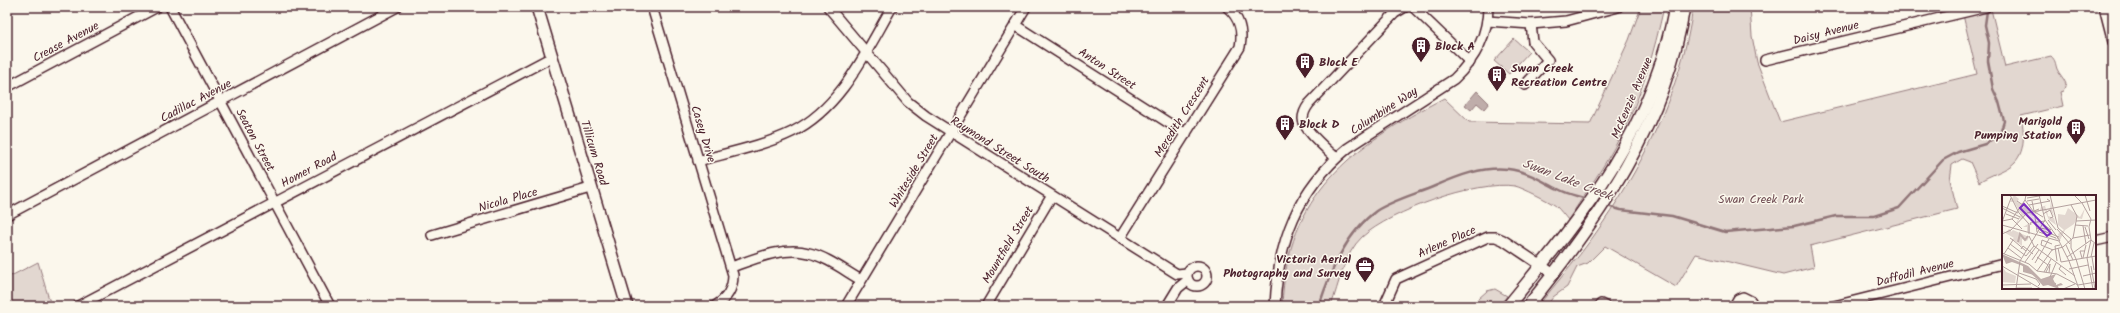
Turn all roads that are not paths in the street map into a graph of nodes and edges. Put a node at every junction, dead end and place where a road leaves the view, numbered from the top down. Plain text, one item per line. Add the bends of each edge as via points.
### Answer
1 (157, 7) edge
2 (170, 7) edge
3 (397, 7) edge
4 (537, 7) edge
5 (652, 7) edge
6 (828, 7) edge
7 (892, 7) edge
8 (1026, 7) edge
9 (1226, 7) edge
10 (1405, 7) edge
11 (1412, 7) edge
12 (1488, 7) edge
13 (1618, 7) edge
14 (1675, 7) edge
15 (1684, 7) edge
16 (1986, 7) edge
17 (2104, 7) edge
18 (1487, 21) junction
19 (1531, 24) junction
20 (1015, 25) junction
21 (2113, 42) edge
22 (866, 52) junction
23 (552, 57) junction
24 (1765, 60) dead end
25 (1470, 62) junction
26 (1525, 85) dead end
27 (7, 87) edge
28 (221, 102) junction
29 (951, 133) junction
30 (1186, 134) junction
31 (1336, 158) junction
32 (698, 161) junction
33 (590, 188) junction
34 (1051, 197) junction
35 (274, 202) junction
36 (7, 215) edge
37 (432, 235) dead end
38 (2113, 237) edge
39 (1120, 238) junction
40 (2096, 241) edge
41 (2002, 264) edge
42 (1542, 265) junction
43 (731, 267) junction
44 (1554, 274) junction
45 (861, 280) junction
46 (78, 306) edge
47 (330, 306) edge
48 (627, 306) edge
49 (715, 306) edge
50 (846, 306) edge
51 (986, 306) edge
52 (1167, 306) edge
53 (1275, 306) edge
54 (1384, 306) edge
55 (1508, 306) edge
56 (1528, 306) edge
57 (1734, 306) edge
58 (1753, 306) edge
59 (1834, 306) edge

1 - 27 street, Crease Avenue
2 - 28 street, Seaton Street
3 - 28 street, Cadillac Avenue
4 - 23 main road, Tillicum Road
5 - 32 street, Casey Drive
6 - 22 street, Raymond Street South
7 - 22 street
8 - 20 street, Whiteside Street
9 - 30 street, Meredith Crescent via 1242,29 1240,47
10 - 31 street via 1395,14 1305,110 1303,119 1307,128
11 - 25 street
12 - 18 street, Columbine Way
13 - 19 street via 1566,21
14 - 42 main road, McKenzie Avenue via 1663,59 1645,107 1626,146 1584,211
15 - 44 main road, McKenzie Avenue via 1675,49 1644,133 1612,192
16 - 24 street, Daisy Avenue
17 - 21 street
18 - 19 street
18 - 25 street, Columbine Way via 1481,42
19 - 26 street via 1533,42 1548,60
20 - 29 street, Whiteside Street
20 - 30 street, Anton Street
22 - 29 street, Raymond Street South via 908,102
22 - 32 street via 840,92 819,114 800,128 783,136
23 - 33 main road, Tillicum Road
23 - 35 street, Homer Road
25 - 31 street, Columbine Way via 1454,78
28 - 35 street, Seaton Street
28 - 36 street, Cadillac Avenue
29 - 34 street, Raymond Street South
29 - 45 street, Whiteside Street
30 - 39 street, Meredith Crescent
31 - 53 street, Columbine Way via 1310,189 1287,232 1280,255
32 - 43 street, Casey Drive
33 - 37 street, Nicola Place
33 - 48 main road, Tillicum Road
34 - 39 street, Raymond Street South
34 - 51 street, Mountfield Street
35 - 46 street, Homer Road
35 - 47 street, Seaton Street
38 - 40 street
39 - 52 street, Raymond Street South via 1176,274 1188,277
41 - 59 street, Daffodil Avenue
42 - 44 street, Arlene Place
42 - 54 street, Arlene Place via 1496,236 1488,237 1396,279
42 - 55 main road, McKenzie Avenue
43 - 45 street via 796,250 818,256
43 - 49 street, Casey Drive via 733,283 729,294
44 - 56 main road, McKenzie Avenue
45 - 50 street, Whiteside Street
57 - 58 street via 1738,299 1743,297 1751,301

